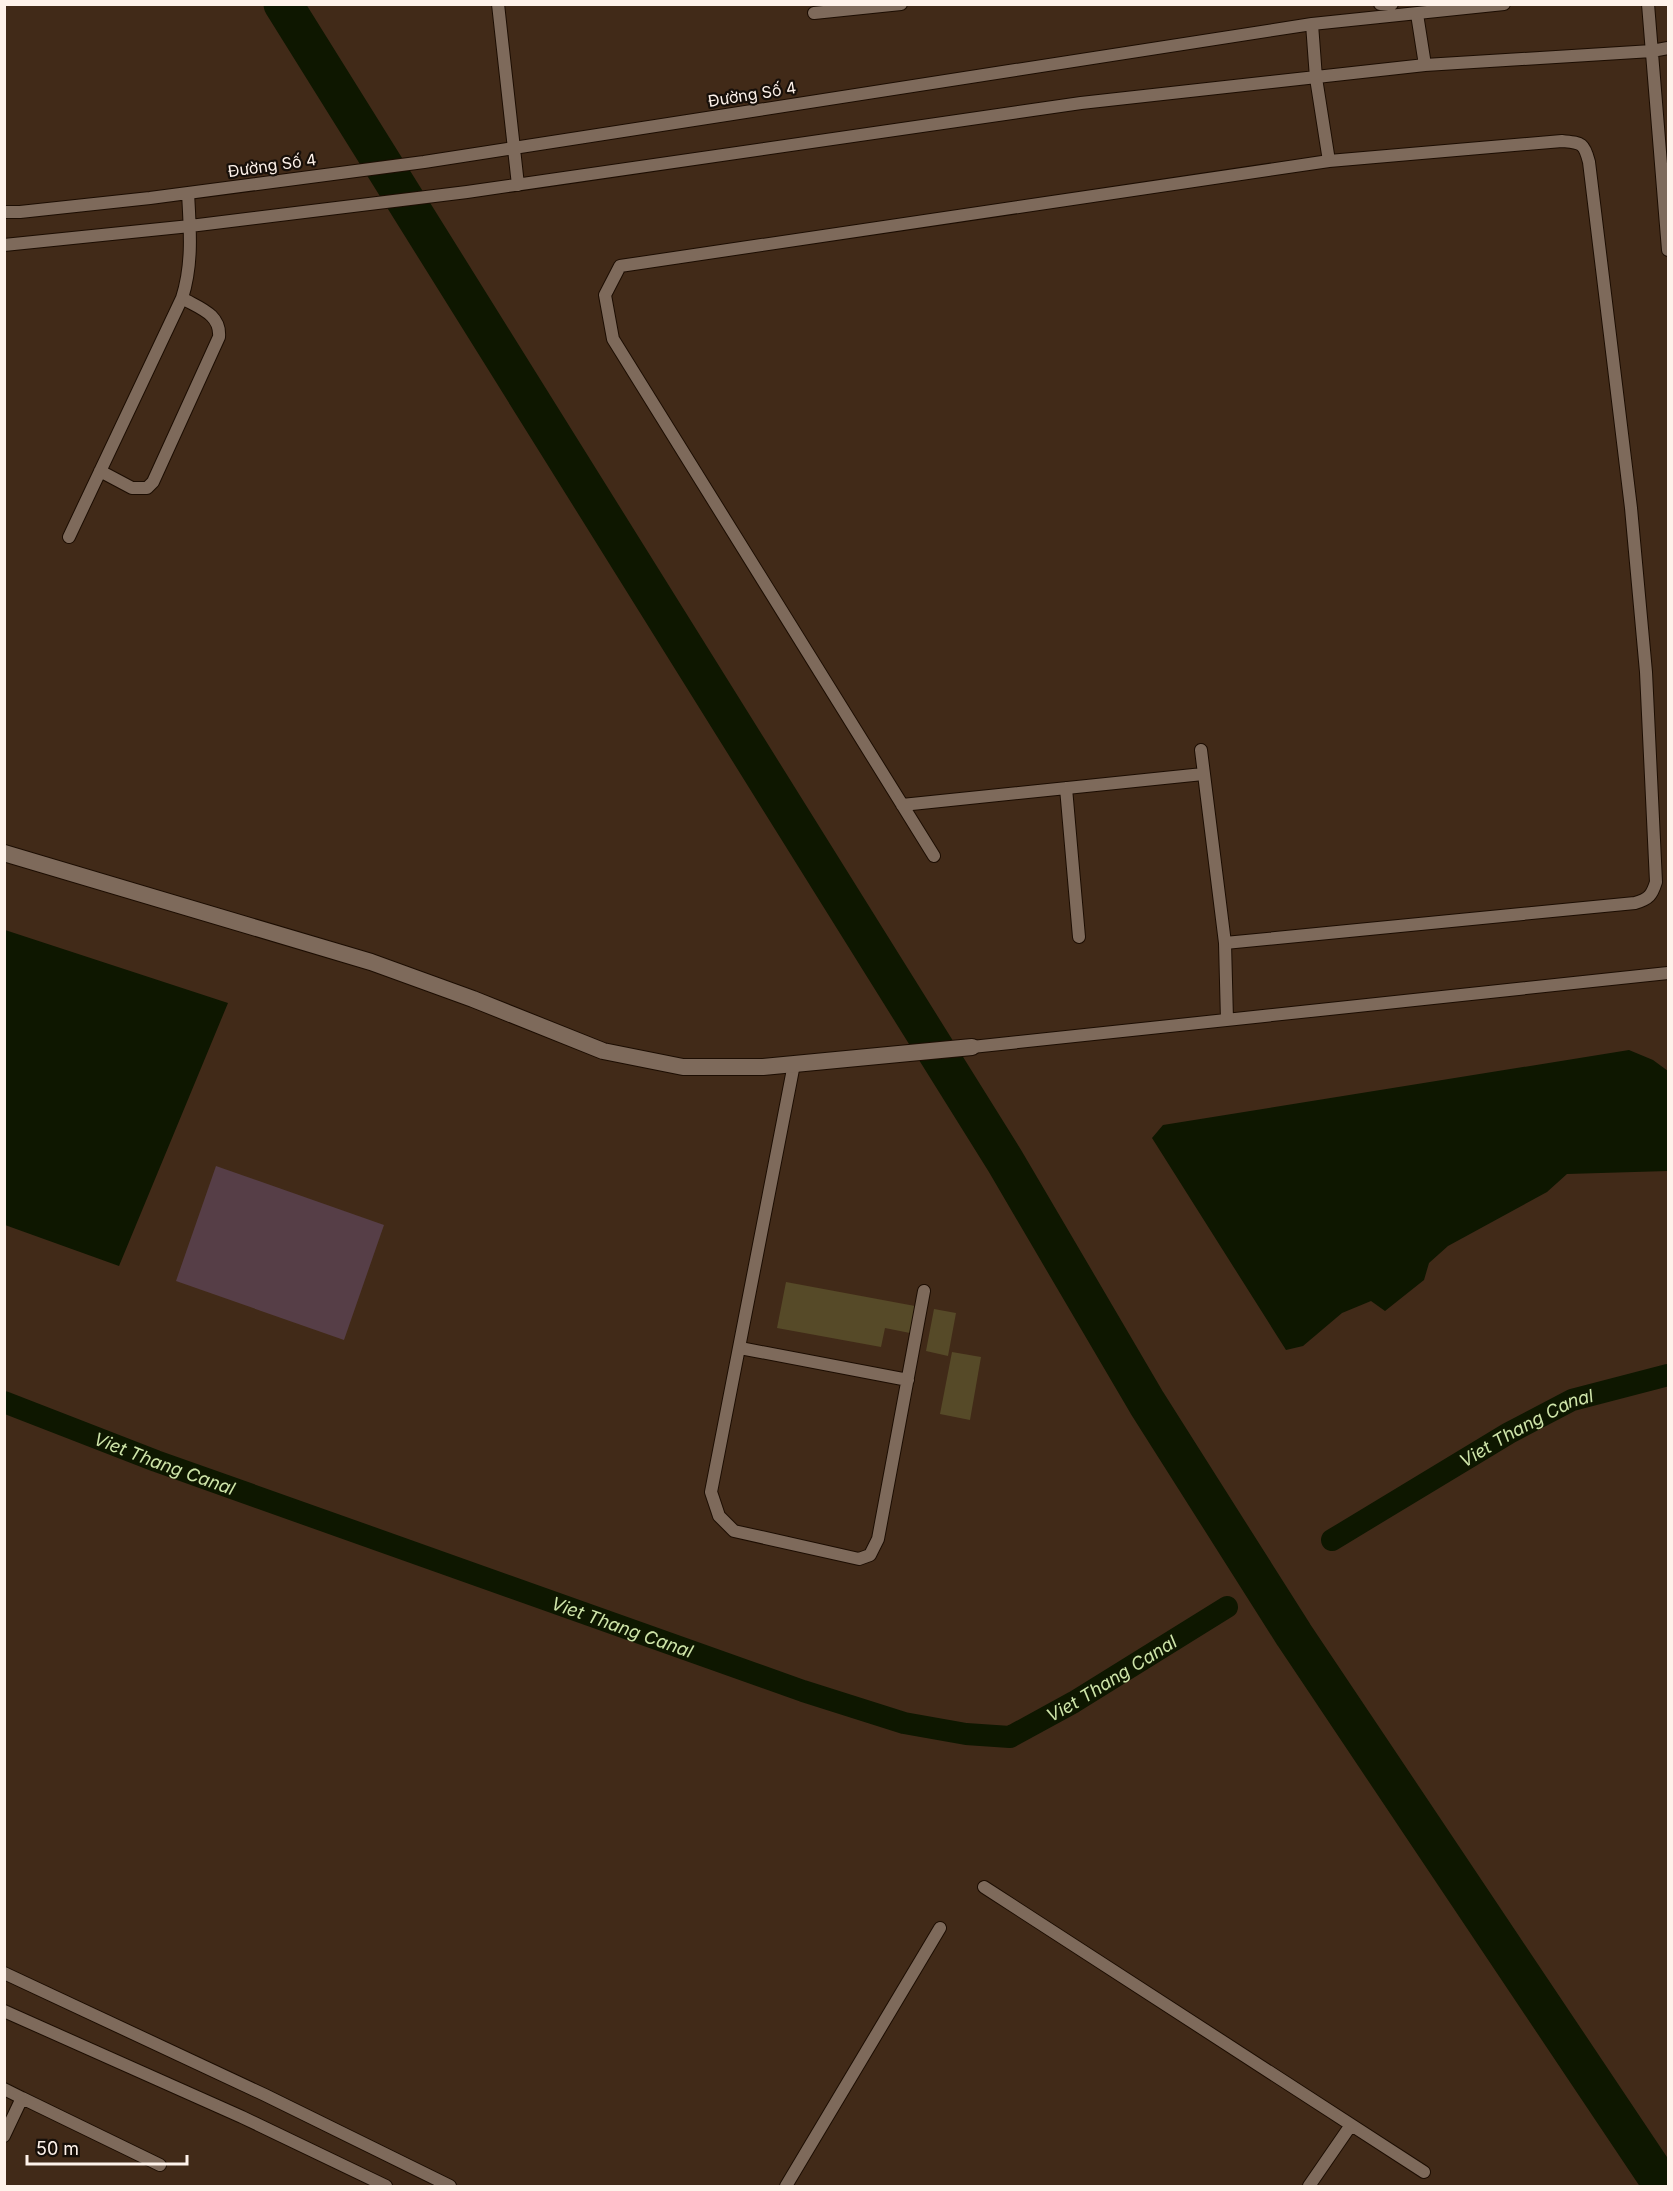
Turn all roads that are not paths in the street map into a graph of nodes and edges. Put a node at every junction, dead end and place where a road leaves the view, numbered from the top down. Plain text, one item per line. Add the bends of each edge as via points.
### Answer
1 (498, 4) edge
2 (901, 4) edge
3 (1504, 4) edge
4 (1648, 4) edge
5 (1389, 8) edge
6 (814, 14) dead end
7 (1417, 14) junction
8 (1312, 24) junction
9 (1668, 48) edge
10 (1652, 51) junction
11 (1425, 66) junction
12 (1316, 78) junction
13 (514, 148) junction
14 (1329, 161) junction
15 (518, 185) junction
16 (188, 194) junction
17 (4, 212) edge
18 (190, 226) junction
19 (4, 245) edge
20 (1668, 250) edge
21 (182, 298) junction
22 (100, 471) junction
23 (69, 537) dead end
24 (1201, 750) dead end
25 (1203, 774) junction
26 (1066, 788) junction
27 (902, 805) junction
28 (4, 853) edge
29 (934, 856) dead end
30 (1079, 937) dead end
31 (1225, 943) junction
32 (1668, 973) edge
33 (1227, 1020) junction
34 (972, 1047) joint
35 (794, 1064) junction
36 (924, 1291) dead end
37 (740, 1348) junction
38 (908, 1380) junction
39 (984, 1887) dead end
40 (940, 1928) dead end
41 (4, 1973) edge
42 (4, 2011) edge
43 (4, 2089) edge
44 (22, 2098) junction
45 (1351, 2125) junction
46 (4, 2136) edge
47 (160, 2166) dead end
48 (1424, 2172) dead end
49 (386, 2187) edge
50 (450, 2187) edge
51 (786, 2187) edge
52 (1309, 2187) edge

1 - 13 lane
2 - 6 lane
3 - 7 lane, Đường Số 4
4 - 10 lane
5 - 7 lane, Đường Số 4
5 - 8 lane, Đường Số 4
7 - 11 lane
8 - 12 lane
8 - 13 lane, Đường Số 4
9 - 10 lane
10 - 11 lane
10 - 20 lane
11 - 12 lane
12 - 14 lane
12 - 15 lane via 1082,103
13 - 15 lane
13 - 16 lane, Đường Số 4
14 - 27 lane via 620,266 605,295 613,339
14 - 31 lane via 1562,141 1580,143 1586,149 1631,508 1646,672 1656,882 1648,899 1635,903
15 - 18 lane
16 - 17 lane, Đường Số 4
16 - 18 lane
18 - 19 lane
18 - 21 lane via 188,281
21 - 22 lane
21 - 22 lane via 218,320 219,337 153,482 147,488 132,488
22 - 23 lane
24 - 25 lane
25 - 26 lane
25 - 31 lane
26 - 27 lane
26 - 30 lane
27 - 29 lane
28 - 35 street via 371,962 603,1052 683,1067
31 - 33 lane
32 - 33 lane
33 - 34 lane
34 - 35 street
35 - 37 lane
36 - 38 lane
37 - 38 lane
37 - 38 lane via 711,1492 719,1516 734,1531 859,1559 870,1555 878,1539
39 - 45 lane
40 - 51 lane
41 - 50 lane
42 - 49 lane via 242,2117
43 - 44 lane
44 - 46 lane
44 - 47 lane
45 - 48 lane
45 - 52 lane

